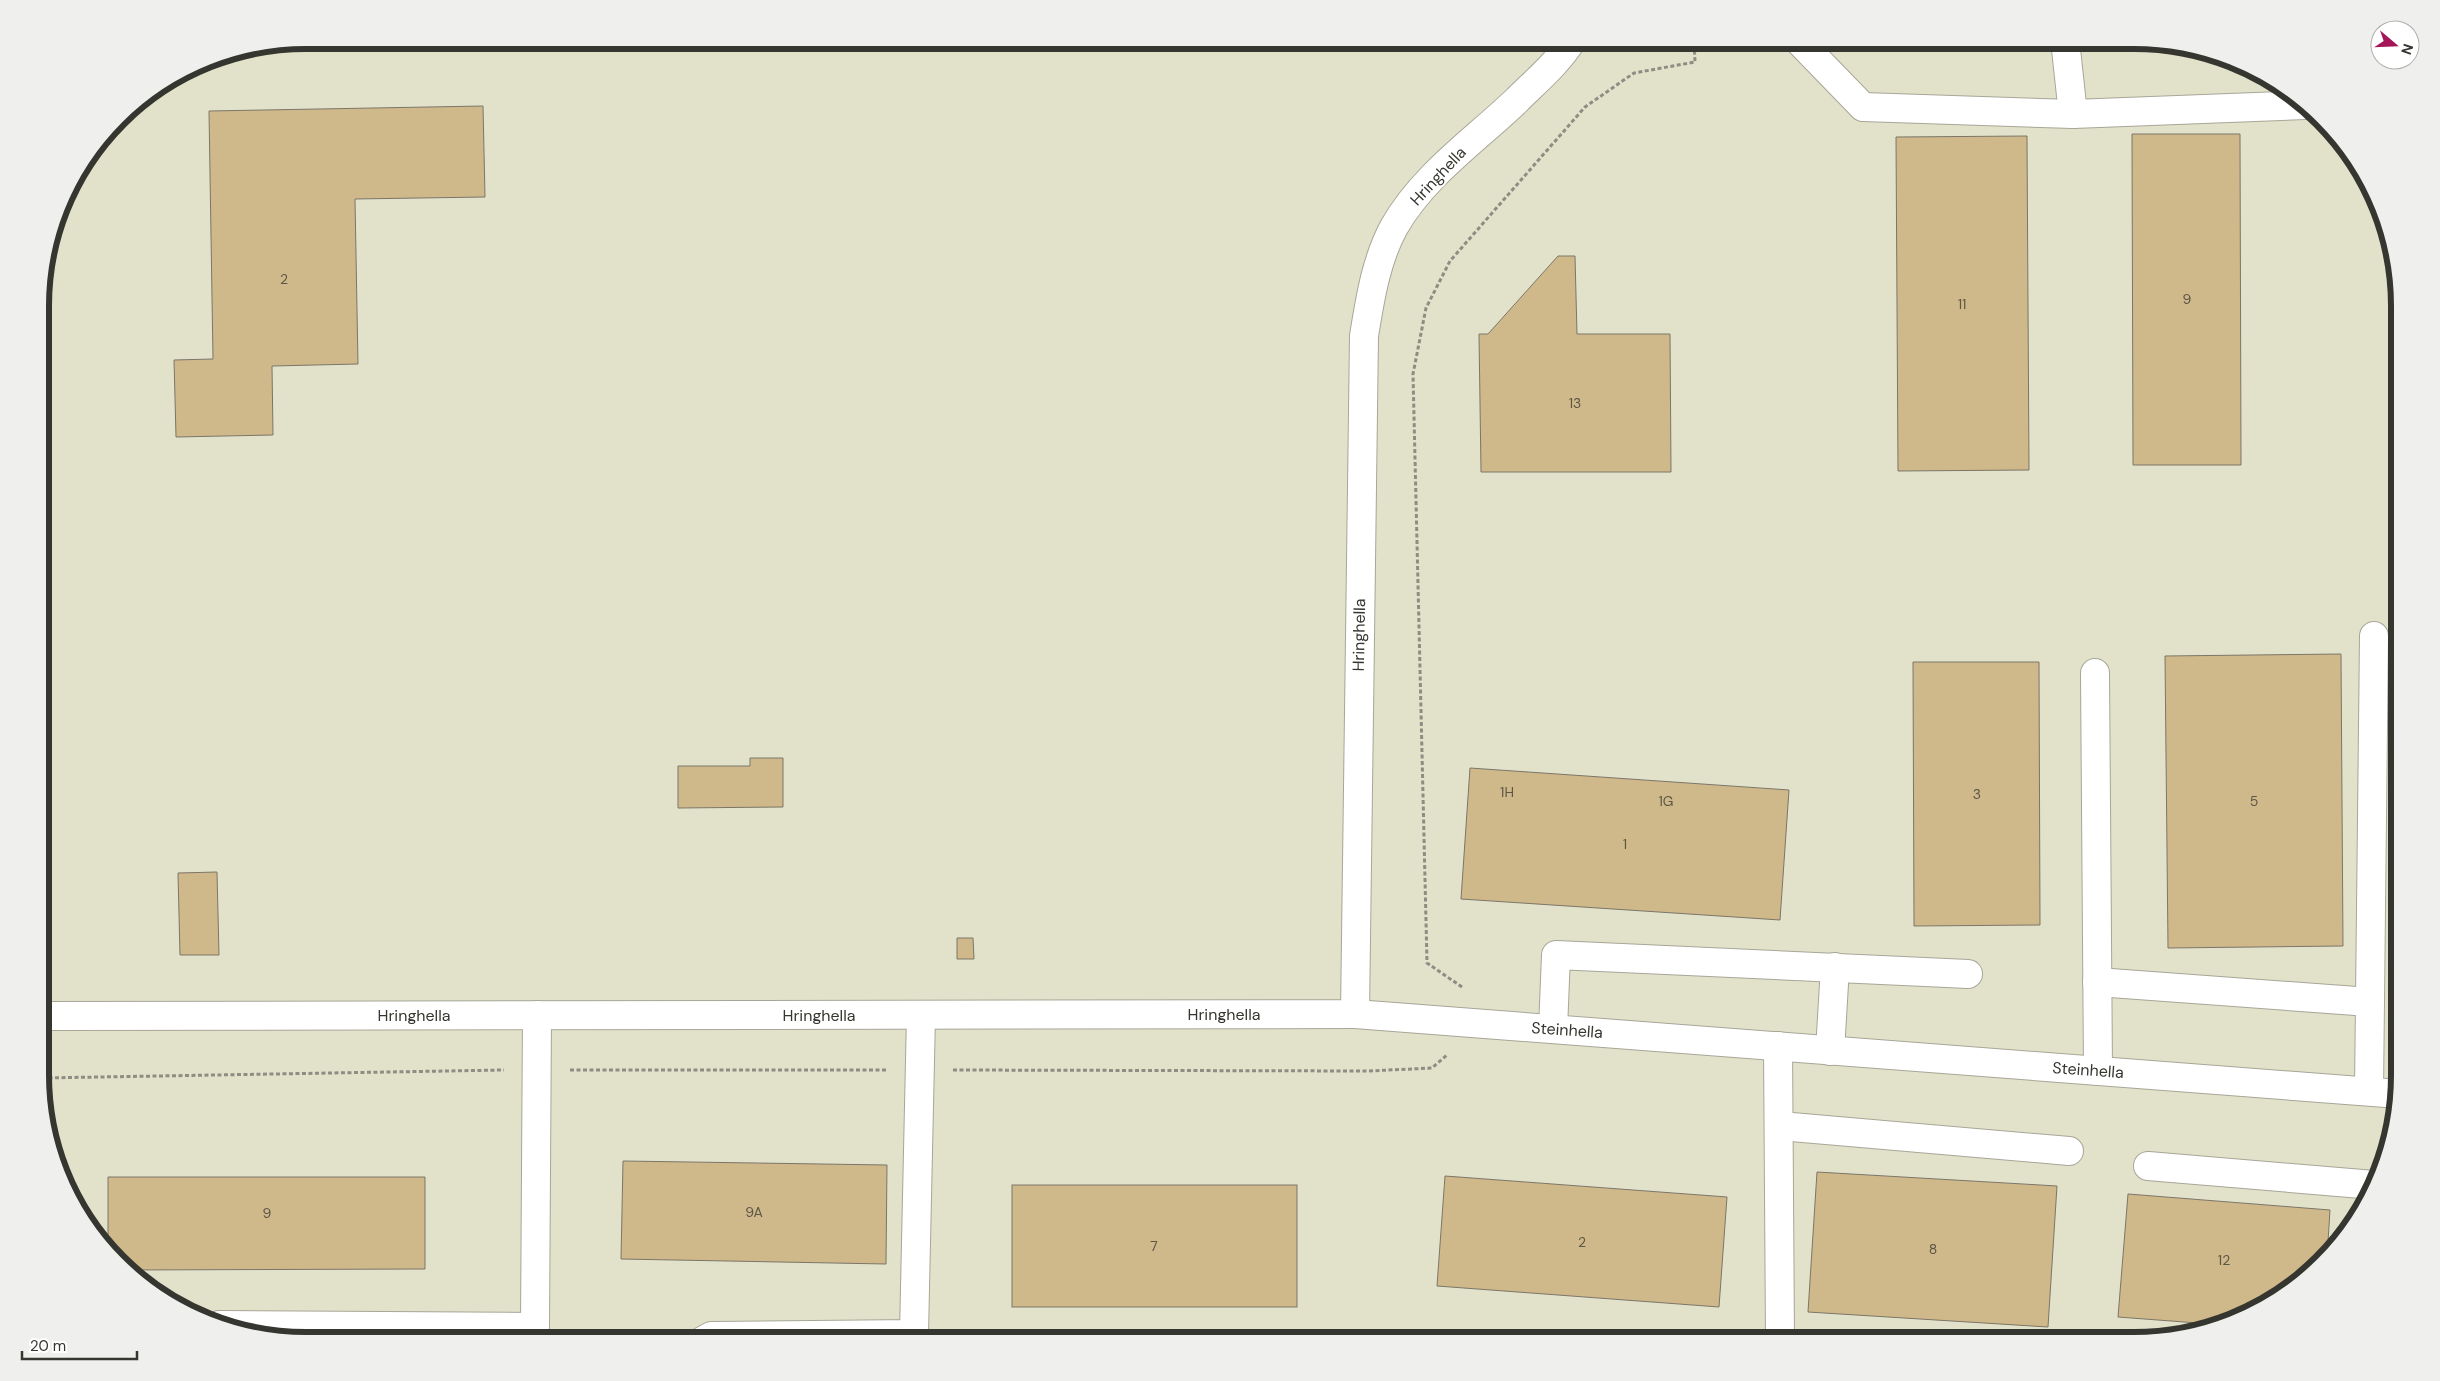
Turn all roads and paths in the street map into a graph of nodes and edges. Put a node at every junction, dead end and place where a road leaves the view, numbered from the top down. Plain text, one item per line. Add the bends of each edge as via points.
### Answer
1 (1566, 49) edge
2 (1694, 49) edge
3 (1807, 49) edge
4 (2067, 49) edge
5 (2294, 104) edge
6 (2073, 114) junction
7 (2374, 636) dead end
8 (2095, 673) dead end
9 (1835, 967) junction
10 (1968, 974) dead end
11 (2097, 982) junction
12 (2370, 1002) junction
13 (921, 1014) junction
14 (1355, 1014) junction
15 (537, 1015) junction
16 (49, 1016) edge
17 (1462, 1022) junction
18 (1553, 1029) junction
19 (1778, 1046) junction
20 (1830, 1050) junction
21 (537, 1070) junction
22 (920, 1070) junction
23 (2098, 1071) junction
24 (49, 1078) edge
25 (2369, 1091) junction
26 (2391, 1096) edge
27 (1780, 1126) junction
28 (2069, 1152) dead end
29 (2148, 1166) dead end
30 (2367, 1184) edge
31 (245, 1325) edge
32 (914, 1332) edge
33 (1780, 1332) edge

1 - 14 street, Hringhella via 1538,80 1424,187 1394,227 1373,280 1364,346
2 - 17 path via 1695,62 1634,73 1585,107 1450,261 1426,308 1413,374 1427,963 1463,988
3 - 6 street via 1863,107
4 - 6 street
5 - 6 street
7 - 12 street
8 - 11 street
9 - 10 street
9 - 18 street via 1556,955
9 - 20 street
11 - 12 street
11 - 23 street
12 - 25 street
13 - 14 street, Hringhella
13 - 15 street, Hringhella
13 - 22 street
14 - 17 street, Steinhella
15 - 16 street, Hringhella
15 - 21 street
17 - 18 street, Steinhella
17 - 22 path via 1454,1049 1432,1068 1368,1071
18 - 19 street, Steinhella
19 - 20 street, Steinhella
19 - 27 street
20 - 23 street, Steinhella
21 - 22 path
21 - 24 path
21 - 31 street via 535,1327
22 - 32 street
23 - 25 street, Steinhella
25 - 26 street, Steinhella
27 - 28 street
27 - 33 street
29 - 30 street

